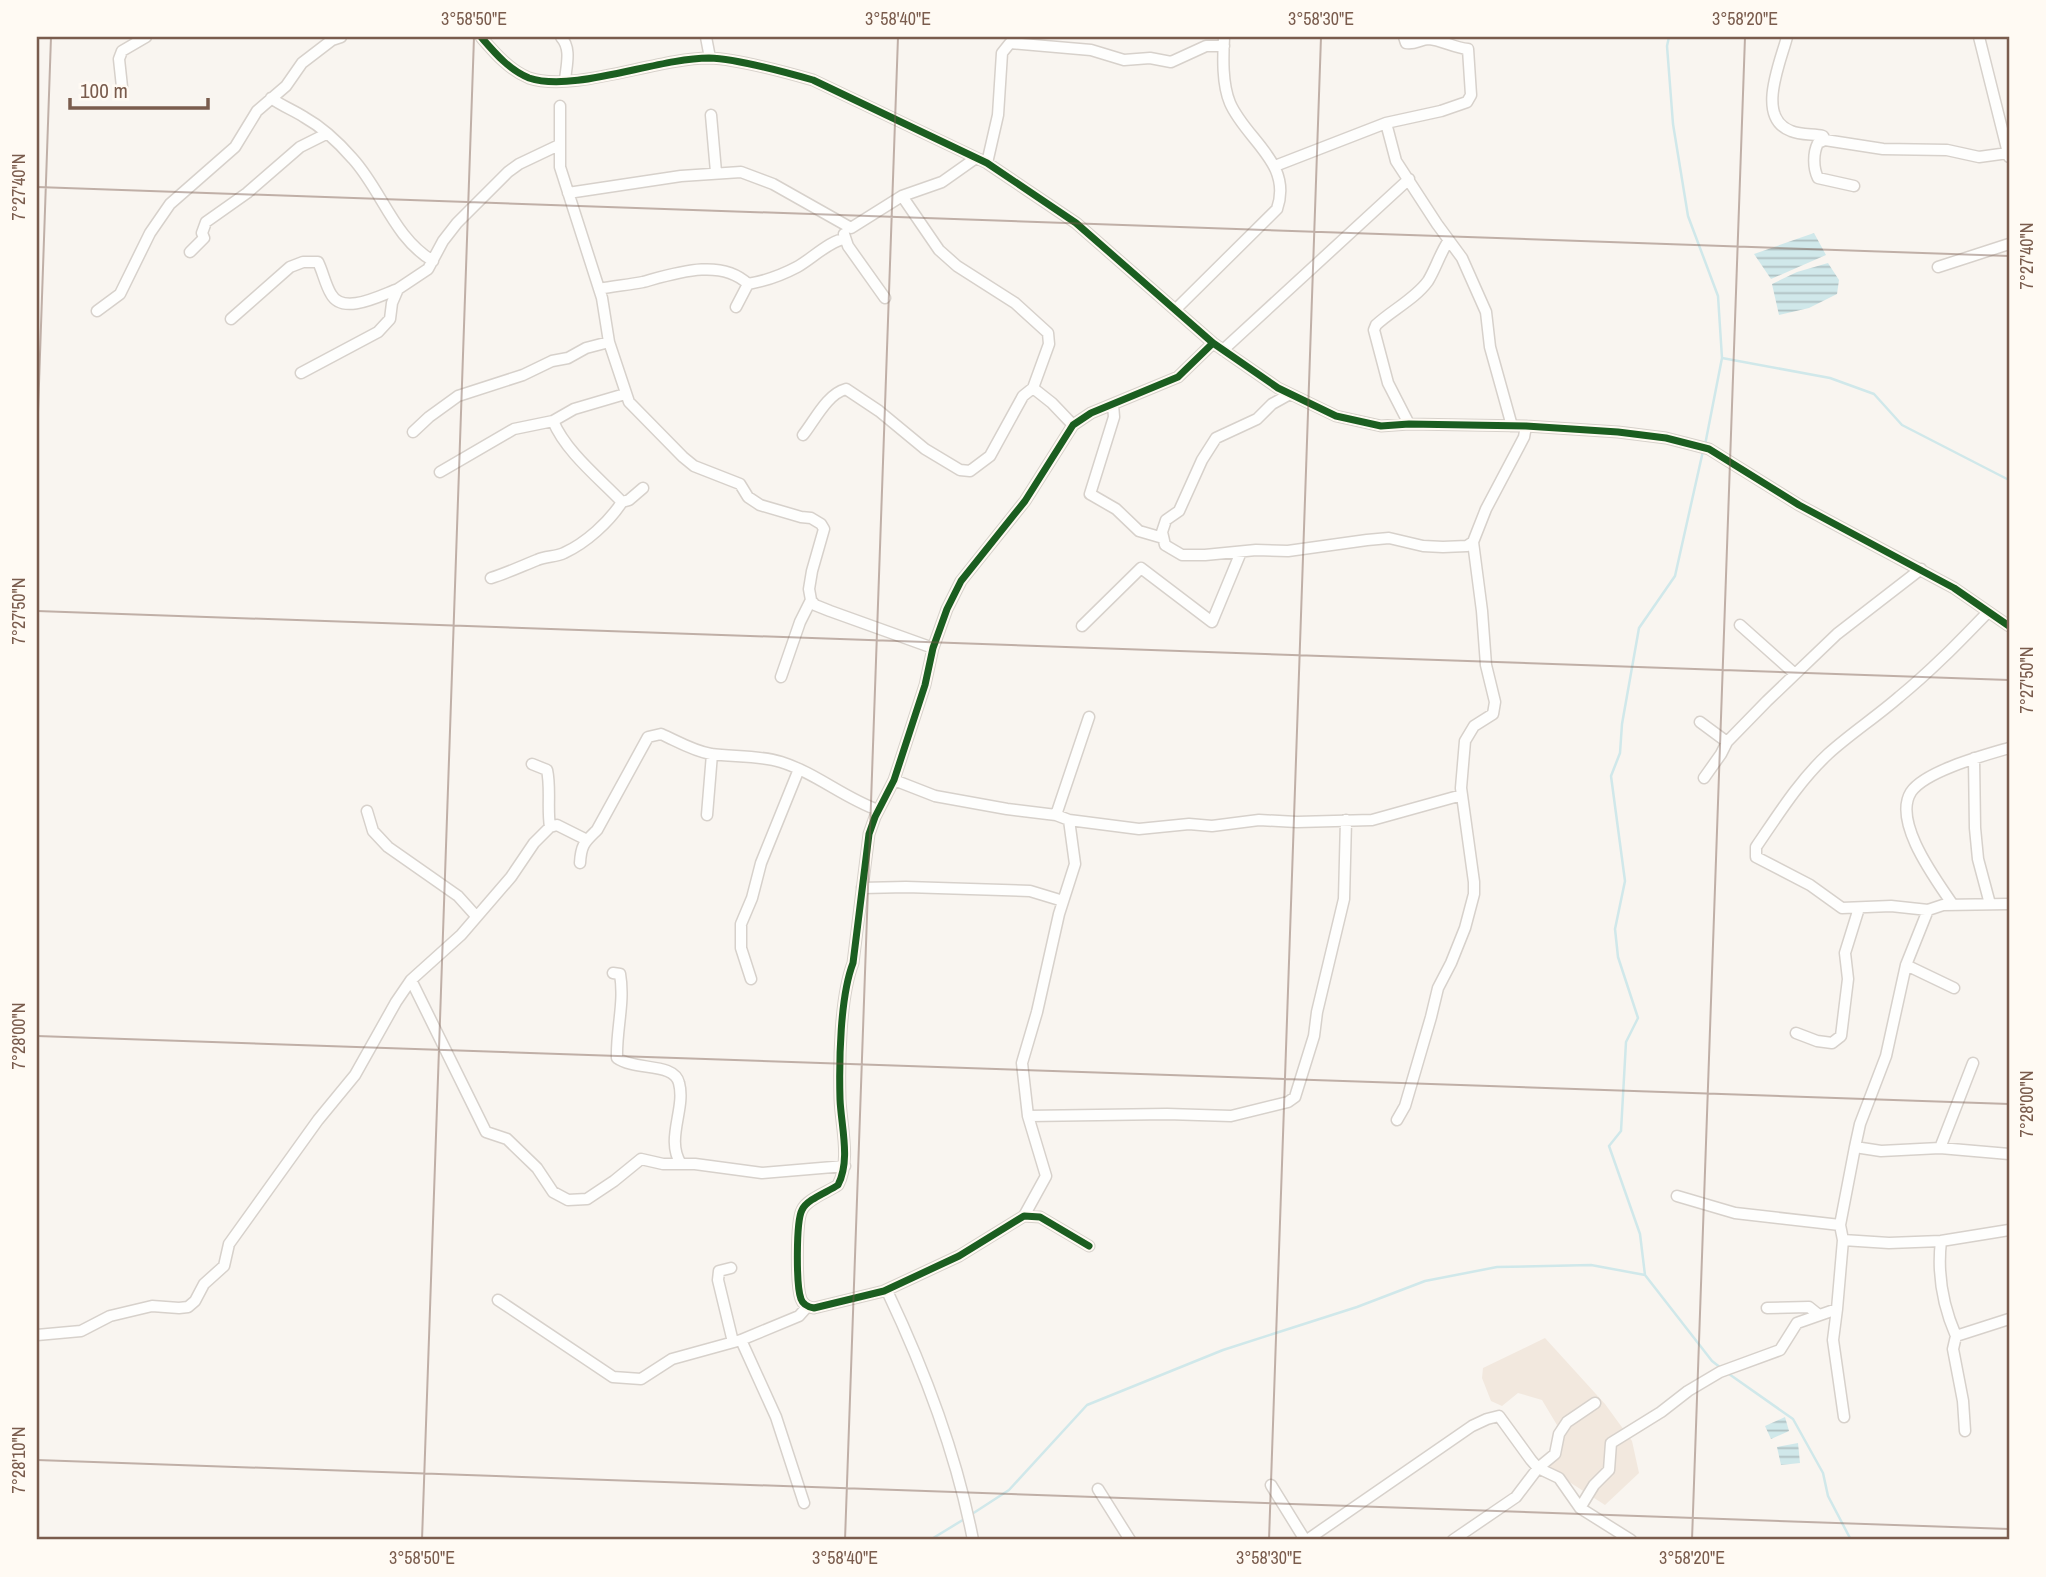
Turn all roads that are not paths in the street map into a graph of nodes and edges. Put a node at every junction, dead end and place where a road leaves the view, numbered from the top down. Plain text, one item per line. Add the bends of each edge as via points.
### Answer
1 (146, 37) edge
2 (341, 37) edge
3 (481, 37) edge
4 (561, 37) edge
5 (706, 37) edge
6 (1404, 37) edge
7 (1787, 37) edge
8 (1979, 37) edge
9 (1224, 41) edge
10 (710, 58) junction
11 (565, 81) junction
12 (122, 87) dead end
13 (271, 98) junction
14 (560, 106) dead end
15 (711, 115) dead end
16 (1386, 123) junction
17 (326, 134) junction
18 (1825, 140) junction
19 (559, 145) junction
20 (2008, 155) edge
21 (976, 158) junction
22 (987, 163) junction
23 (1275, 166) junction
24 (716, 172) junction
25 (1409, 179) junction
26 (1854, 186) dead end
27 (568, 193) junction
28 (901, 196) junction
29 (844, 226) junction
30 (845, 239) junction
31 (1449, 240) junction
32 (2009, 244) edge
33 (190, 252) dead end
34 (433, 261) junction
35 (1938, 267) dead end
36 (748, 284) junction
37 (398, 289) junction
38 (599, 289) junction
39 (885, 298) dead end
40 (736, 307) dead end
41 (1175, 310) junction
42 (97, 311) dead end
43 (231, 319) dead end
44 (610, 342) junction
45 (1213, 343) junction
46 (1223, 349) junction
47 (301, 373) dead end
48 (1033, 388) junction
49 (625, 394) junction
50 (1290, 394) junction
51 (1113, 404) junction
52 (553, 421) junction
53 (1409, 424) junction
54 (1073, 425) junction
55 (1512, 426) junction
56 (1525, 426) junction
57 (413, 432) dead end
58 (803, 435) dead end
59 (440, 472) dead end
60 (643, 488) dead end
61 (622, 502) junction
62 (1163, 538) junction
63 (1473, 542) junction
64 (1241, 552) junction
65 (1921, 569) junction
66 (491, 578) dead end
67 (811, 600) junction
68 (1988, 612) junction
69 (1740, 625) dead end
70 (1082, 626) dead end
71 (2009, 626) edge
72 (933, 648) junction
73 (1795, 674) junction
74 (781, 677) dead end
75 (1089, 717) dead end
76 (1700, 722) dead end
77 (1727, 741) junction
78 (2009, 748) edge
79 (712, 754) junction
80 (1975, 758) junction
81 (532, 764) dead end
82 (799, 769) junction
83 (1704, 778) dead end
84 (894, 780) junction
85 (1462, 795) junction
86 (878, 810) junction
87 (367, 811) dead end
88 (707, 815) dead end
89 (1056, 815) junction
90 (1069, 820) junction
91 (1346, 820) junction
92 (550, 827) junction
93 (585, 839) junction
94 (580, 863) dead end
95 (862, 888) junction
96 (1063, 901) junction
97 (1990, 904) junction
98 (2009, 904) edge
99 (1953, 905) junction
100 (1859, 908) junction
101 (1928, 911) junction
102 (476, 916) junction
103 (1906, 965) junction
104 (613, 973) dead end
105 (751, 979) dead end
106 (411, 980) junction
107 (1954, 988) dead end
108 (1796, 1033) dead end
109 (1973, 1063) dead end
110 (1028, 1116) junction
111 (1397, 1120) dead end
112 (1855, 1147) junction
113 (1940, 1148) junction
114 (2009, 1154) edge
115 (681, 1164) junction
116 (845, 1166) junction
117 (1677, 1196) dead end
118 (1024, 1216) junction
119 (1840, 1225) junction
120 (2009, 1230) edge
121 (1843, 1240) junction
122 (1941, 1241) junction
123 (1089, 1246) dead end
124 (731, 1268) dead end
125 (884, 1292) junction
126 (498, 1300) dead end
127 (807, 1307) junction
128 (1767, 1308) dead end
129 (1837, 1309) junction
130 (1819, 1315) junction
131 (2009, 1320) edge
132 (37, 1335) edge
133 (1956, 1336) junction
134 (737, 1341) junction
135 (1595, 1403) dead end
136 (1844, 1417) dead end
137 (1965, 1431) dead end
138 (1538, 1468) junction
139 (1271, 1485) dead end
140 (1098, 1489) dead end
141 (804, 1503) dead end
142 (1580, 1508) junction
143 (973, 1540) edge
144 (1130, 1540) edge
145 (1306, 1540) edge
146 (1453, 1540) edge
147 (1631, 1540) edge

1 - 12 street via 122,51
2 - 13 street via 305,61
3 - 11 street via 510,67 528,77
4 - 11 street via 568,52
5 - 10 street
6 - 16 street via 1411,45 1429,39 1468,49 1471,95 1467,102 1441,111
7 - 18 street via 1771,92 1773,108 1782,126
8 - 20 street
9 - 22 street via 1171,62 1124,60 1091,50 1010,43 1002,53 998,115
9 - 23 street via 1230,102
10 - 11 street
10 - 21 street via 813,80
13 - 17 street
13 - 42 street via 257,111 235,147 170,204 120,294
14 - 19 street
15 - 24 street
16 - 23 street
16 - 25 street via 1396,161
17 - 33 street via 300,147 206,222 204,238
17 - 34 street via 355,161 400,232
18 - 20 street via 1979,157
18 - 26 street via 1815,149 1818,178
19 - 27 street
19 - 34 street via 508,172 457,223
21 - 22 street
21 - 28 street via 942,182
22 - 41 street via 1076,223
23 - 41 street via 1281,192 1277,209
24 - 27 street
24 - 29 street via 759,177
25 - 31 street
25 - 46 street
27 - 38 street
28 - 29 street via 851,228
28 - 48 street via 939,250 1015,303 1048,333 1049,344
29 - 30 street
30 - 36 street via 836,239 795,268
30 - 39 street
31 - 53 street via 1420,290 1374,330 1388,383
31 - 55 street via 1486,312 1490,347
32 - 35 street
34 - 37 street
36 - 38 street via 725,271 696,271
36 - 40 street
37 - 43 street via 364,302 339,301 331,296 318,262 303,262 289,267
37 - 47 street via 390,319 378,332
38 - 44 street
41 - 45 street
44 - 49 street
44 - 57 street via 458,396
45 - 46 street
45 - 51 street via 1178,377
46 - 50 street
48 - 54 street
48 - 58 street via 1023,396 990,456 970,471 925,449 846,389 829,400
49 - 52 street via 574,409
49 - 67 street via 695,466 740,484 760,505 821,524 824,536 809,589
50 - 53 street via 1336,415 1381,426
50 - 62 street via 1257,419 1216,438 1179,511 1166,520
51 - 54 street
51 - 62 street via 1114,417 1090,494 1116,509 1139,531
52 - 59 street via 514,429
52 - 61 street via 574,452
53 - 55 street
54 - 72 street via 1025,501 961,581
55 - 56 street
56 - 63 street via 1524,437
56 - 65 street via 1618,432 1710,449 1800,505
60 - 61 street
61 - 66 street via 613,516 576,546
62 - 64 street via 1165,545 1182,555
63 - 64 street via 1467,546 1423,546 1389,538
63 - 85 street via 1486,665 1495,702 1493,713 1474,726 1465,741
64 - 70 street via 1212,622 1141,568
65 - 68 street
65 - 73 street via 1837,634
67 - 72 street
67 - 74 street
68 - 71 street
68 - 100 street via 1899,698 1829,754 1790,797 1755,847 1756,857 1810,885 1834,904
69 - 73 street
72 - 84 street
73 - 77 street
75 - 89 street
76 - 77 street
77 - 83 street
78 - 80 street
79 - 82 street via 763,758
79 - 88 street
79 - 93 street via 661,734 648,737 597,830
80 - 97 street via 1978,859
80 - 99 street via 1933,775 1911,792 1907,804 1912,835
81 - 92 street via 547,770
82 - 86 street
82 - 105 street via 741,924 741,948
84 - 86 street
84 - 89 street via 935,796
85 - 91 street via 1372,820
85 - 111 street via 1474,894 1461,939 1438,988
86 - 95 street via 869,834
87 - 102 street via 373,831 388,847 458,896
89 - 90 street
90 - 91 street via 1139,829 1259,820
90 - 96 street via 1075,864
91 - 110 street via 1344,899 1314,1036 1295,1097 1231,1116
92 - 93 street via 557,825
92 - 102 street
93 - 94 street
95 - 96 street via 1030,891
95 - 116 street via 844,1000 840,1097
96 - 110 street via 1022,1063
97 - 98 street
97 - 99 street
99 - 101 street
100 - 101 street
100 - 108 street via 1845,953 1848,966 1841,1037 1832,1043
101 - 103 street
102 - 106 street
103 - 107 street
103 - 112 street via 1886,1056
104 - 115 street via 621,974 622,987 617,1058 637,1067 668,1069 679,1081 674,1145
106 - 115 street via 486,1132 507,1139 537,1168 553,1192 568,1200 587,1199 642,1159
106 - 132 street via 355,1074 229,1244 224,1266 204,1284 195,1301 188,1307 152,1306 110,1316 81,1331
109 - 113 street
110 - 118 street via 1046,1176
112 - 113 street via 1881,1151
112 - 119 street
113 - 114 street
115 - 116 street via 762,1173
116 - 127 street via 838,1185 805,1204 800,1212 799,1287
117 - 119 street via 1735,1213
118 - 123 street via 1040,1217
118 - 125 street via 959,1256
119 - 121 street
120 - 122 street
121 - 122 street
121 - 129 street
122 - 133 street via 1939,1269
124 - 134 street via 719,1271 718,1280
125 - 127 street
125 - 143 street via 914,1347
126 - 134 street via 613,1377 641,1379 671,1359
127 - 134 street via 799,1316
128 - 130 street via 1809,1307
129 - 130 street
129 - 136 street via 1833,1340
130 - 142 street via 1797,1323 1780,1350 1724,1370 1611,1443 1609,1470
131 - 133 street
133 - 137 street via 1953,1349
134 - 141 street via 776,1417
135 - 138 street via 1567,1422 1555,1454
138 - 142 street via 1559,1478
138 - 145 street via 1499,1416 1487,1419
138 - 146 street via 1516,1497
139 - 145 street
140 - 144 street
142 - 147 street

